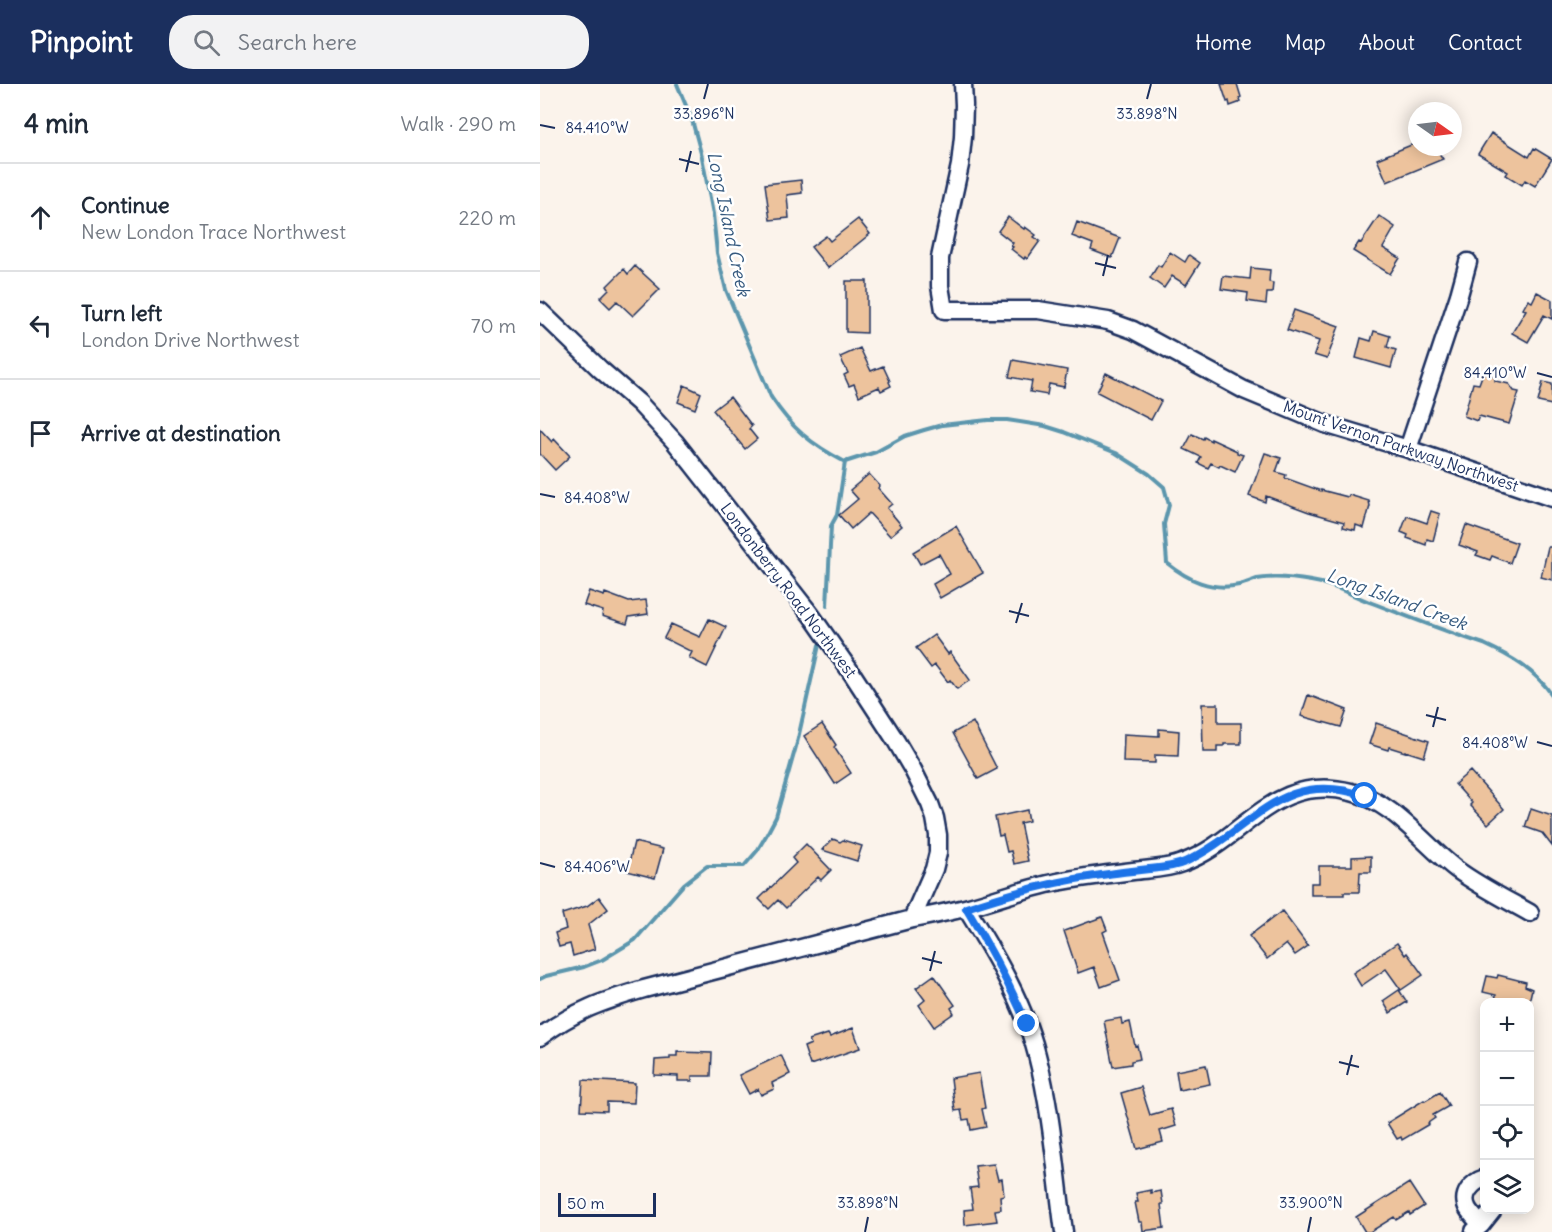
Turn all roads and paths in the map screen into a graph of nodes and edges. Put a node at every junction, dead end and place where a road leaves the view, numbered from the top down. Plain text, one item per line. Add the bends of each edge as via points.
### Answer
1 (963, 84) edge
2 (1468, 262) dead end
3 (540, 311) edge
4 (1408, 449) junction
5 (1552, 498) edge
6 (966, 908) junction
7 (1530, 913) dead end
8 (912, 920) junction
9 (540, 1037) edge
10 (1480, 1180) edge
11 (1489, 1214) edge
12 (1477, 1228) edge
13 (1064, 1232) edge

1 - 4 street, Mount Vernon Parkway Northwest via 960,165 940,258 944,310 1038,310 1107,321 1133,330 1244,390 1325,424
2 - 4 street
3 - 8 street, Londonberry Road Northwest via 675,442 811,615 896,741 930,804 938,835 934,869
4 - 5 street, Mount Vernon Parkway Northwest
6 - 7 street via 1055,882 1182,863 1206,852 1278,800 1298,792 1323,789 1352,792 1378,802 1456,869
6 - 8 street
6 - 13 street via 1008,982 1037,1054
8 - 9 street via 602,1002
10 - 12 street via 1466,1195 1467,1208
11 - 12 street

